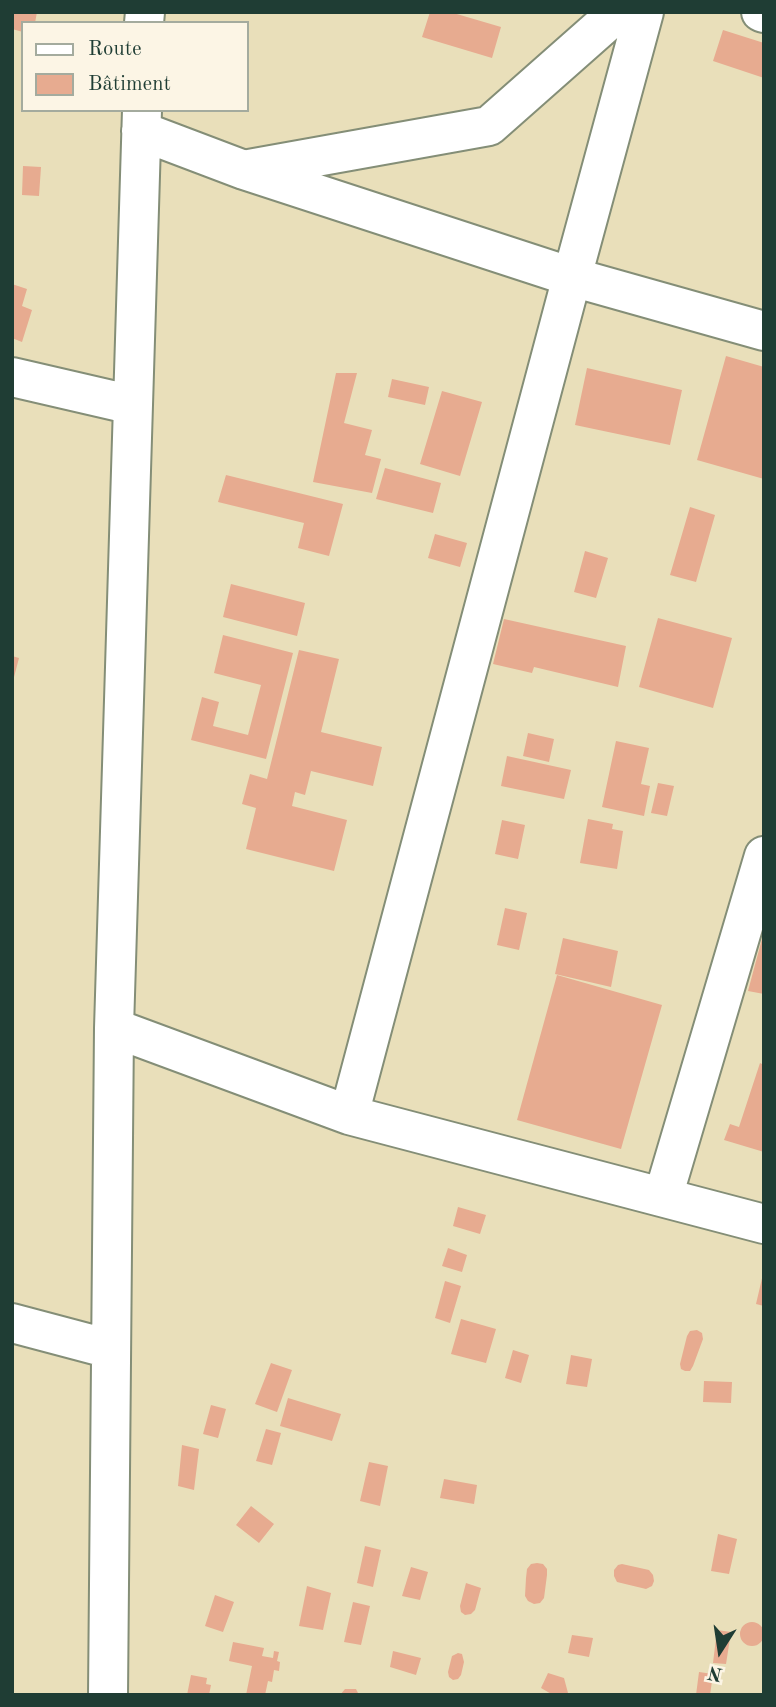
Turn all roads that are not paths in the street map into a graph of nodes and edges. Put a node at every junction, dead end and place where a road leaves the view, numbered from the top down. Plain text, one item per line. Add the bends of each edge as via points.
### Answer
1 (618, 12) edge
2 (644, 12) edge
3 (141, 120) edge
4 (244, 170) junction
5 (572, 277) junction
6 (764, 331) edge
7 (12, 377) edge
8 (133, 405) junction
9 (764, 856) edge
10 (114, 1028) junction
11 (349, 1115) junction
12 (663, 1198) junction
13 (764, 1224) edge
14 (12, 1323) edge
15 (110, 1349) junction
16 (108, 1695) edge

1 - 4 street via 489,126
2 - 5 street
3 - 4 street
3 - 8 street
4 - 5 street
5 - 6 street
5 - 11 street
7 - 8 street
8 - 10 street
9 - 12 street
10 - 11 street
10 - 15 street
11 - 12 street
12 - 13 street
14 - 15 street
15 - 16 street

